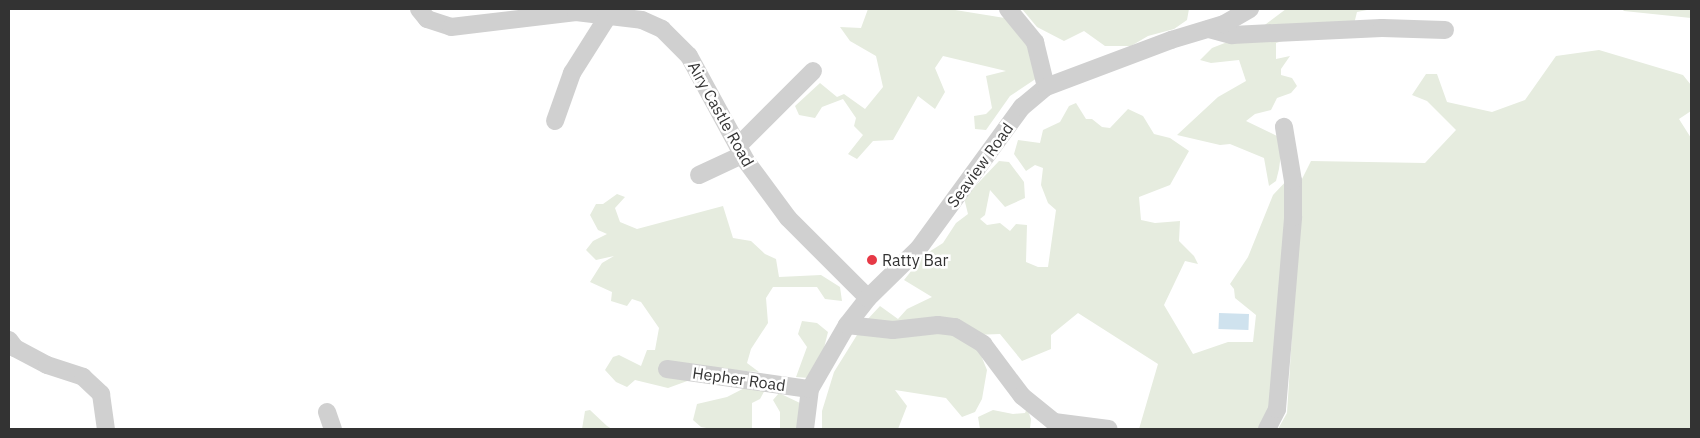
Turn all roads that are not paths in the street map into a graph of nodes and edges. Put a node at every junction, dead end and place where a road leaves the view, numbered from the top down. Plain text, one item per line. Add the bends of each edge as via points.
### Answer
1 (420, 9) edge
2 (1008, 9) edge
3 (1250, 9) edge
4 (506, 14) edge
5 (608, 16) junction
6 (1219, 21) edge
7 (1445, 30) dead end
8 (813, 71) dead end
9 (1046, 86) junction
10 (556, 120) dead end
11 (1284, 127) dead end
12 (740, 151) junction
13 (698, 174) dead end
14 (868, 298) junction
15 (847, 325) junction
16 (9, 340) edge
17 (667, 369) dead end
18 (810, 389) junction
19 (327, 412) dead end
20 (106, 429) edge
21 (333, 429) edge
22 (806, 429) edge
23 (1109, 429) edge
24 (1267, 429) edge

1 - 4 street, Airy Castle Road via 427,19 451,27
2 - 9 street via 1034,42
3 - 6 street, Seaview Road
4 - 5 street, Airy Castle Road via 576,12
5 - 10 street via 572,73
5 - 12 street, Airy Castle Road via 642,20 662,29 689,56
6 - 7 street via 1232,35 1382,28
6 - 9 street, Seaview Road
8 - 12 street
9 - 14 street, Seaview Road via 1022,107 919,248
11 - 24 street via 1293,181 1293,217 1277,409
12 - 13 street
12 - 14 street, Airy Castle Road via 788,218
14 - 15 street, Seaview Road
15 - 18 street, Seaview Road
15 - 23 street via 893,330 938,325 955,327 983,344 1022,396 1054,422
16 - 20 street via 15,348 48,365 83,377 101,394
17 - 18 street, Hepher Road
18 - 22 street, Seaview Road
19 - 21 street

